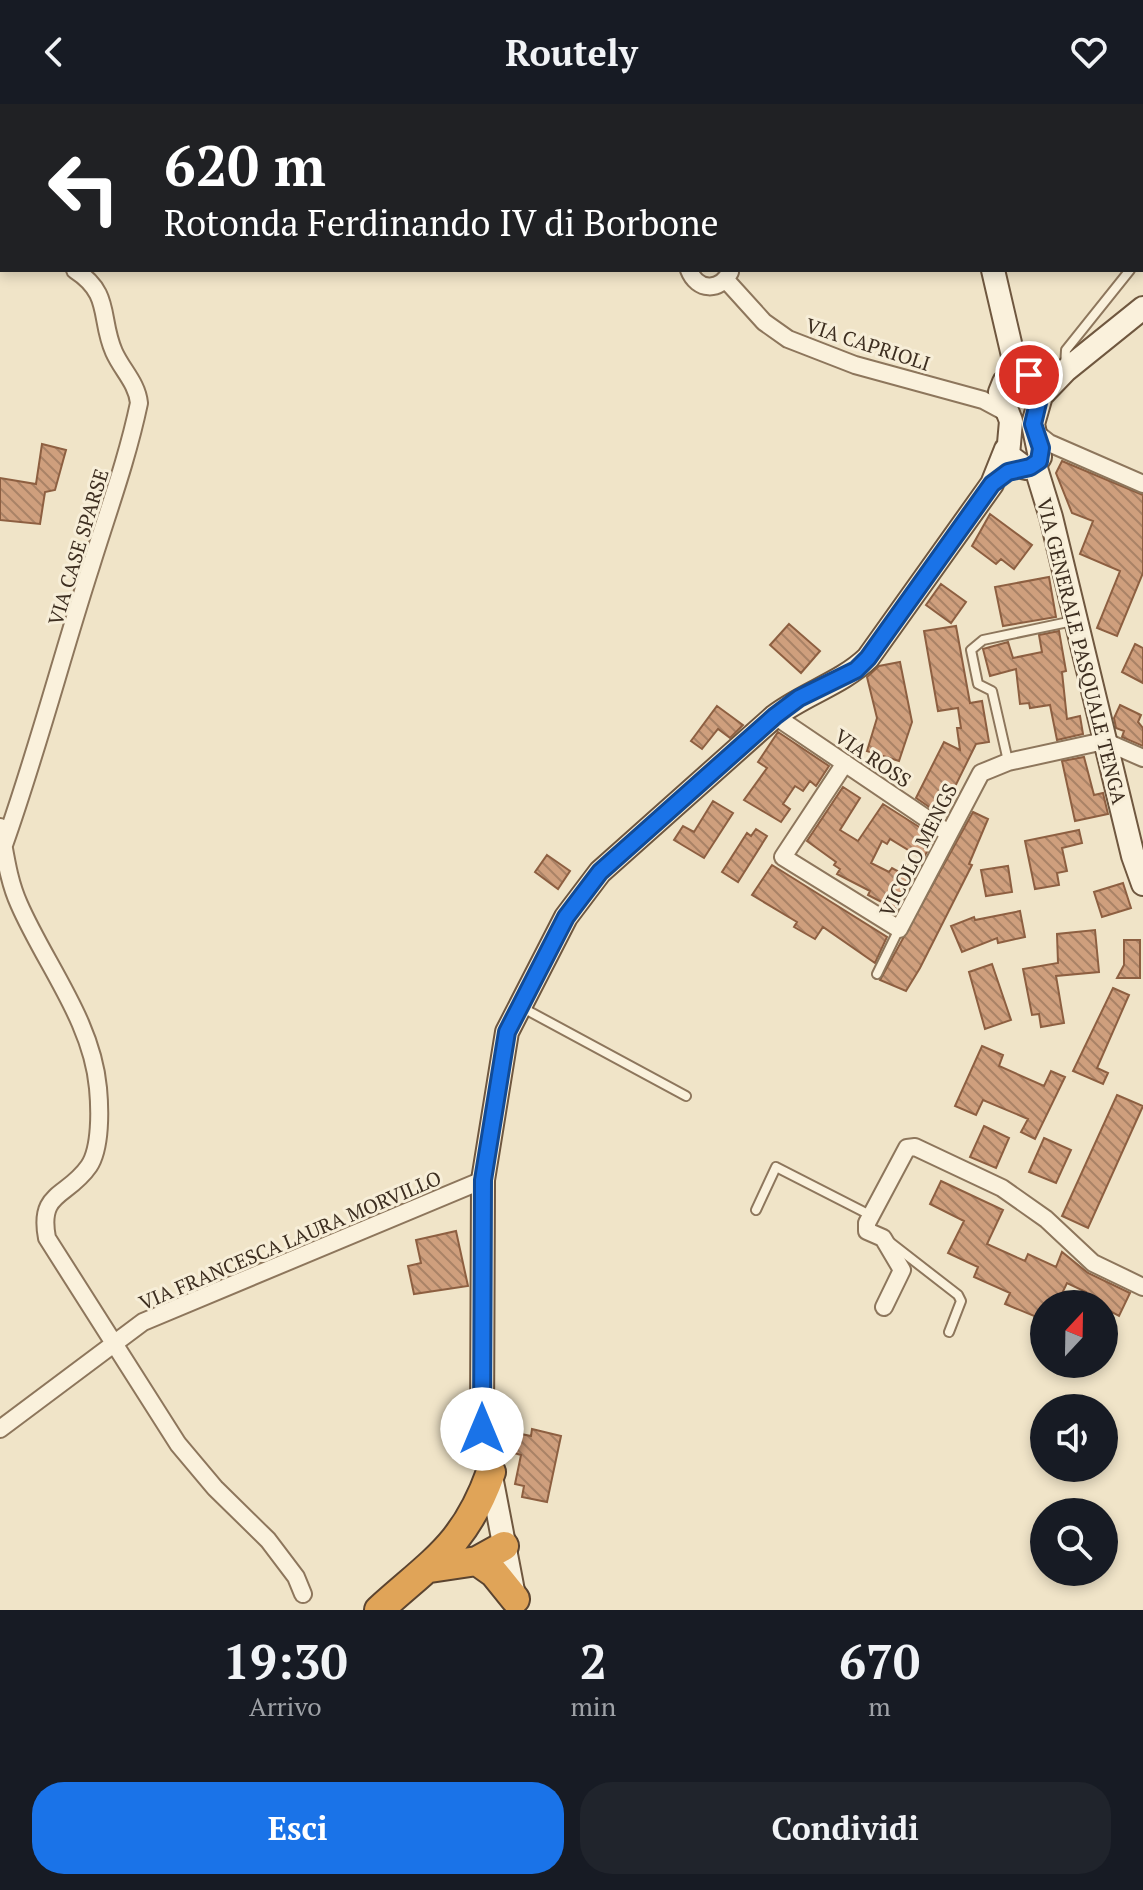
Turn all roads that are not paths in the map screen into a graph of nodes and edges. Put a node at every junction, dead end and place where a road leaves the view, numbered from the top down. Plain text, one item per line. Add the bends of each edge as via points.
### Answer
1 (77, 272) edge
2 (691, 272) edge
3 (994, 272) edge
4 (1128, 272) edge
5 (728, 275) edge
6 (1143, 308) edge
7 (1066, 370) junction
8 (1023, 374) junction
9 (1000, 392) junction
10 (972, 396) junction
11 (1041, 396) junction
12 (1009, 414) junction
13 (1034, 431) junction
14 (1079, 456) junction
15 (1025, 459) junction
16 (1143, 484) edge
17 (1075, 621) junction
18 (775, 716) junction
19 (1104, 741) junction
20 (1143, 758) edge
21 (1008, 762) junction
22 (845, 763) junction
23 (0, 827) edge
24 (948, 833) junction
25 (4, 846) junction
26 (1143, 884) edge
27 (899, 929) junction
28 (877, 974) dead end
29 (519, 1005) junction
30 (686, 1096) dead end
31 (483, 1180) junction
32 (756, 1210) dead end
33 (871, 1215) junction
34 (883, 1238) junction
35 (1143, 1287) edge
36 (884, 1307) dead end
37 (949, 1332) dead end
38 (116, 1343) junction
39 (0, 1429) edge
40 (491, 1472) junction
41 (460, 1537) junction
42 (504, 1546) junction
43 (477, 1561) junction
44 (430, 1568) junction
45 (303, 1594) dead end
46 (516, 1604) edge
47 (379, 1610) edge

1 - 25 street, VIA CASE SPARSE via 104,303 111,344 139,403 121,481
2 - 5 street via 702,285 714,286
3 - 8 street
4 - 7 lane via 1066,350
5 - 10 street, VIA CAPRIOLI via 764,322 788,339 855,365
6 - 7 street
7 - 8 street
7 - 11 street
8 - 9 street via 1004,382
8 - 11 street via 1039,384
9 - 10 street, VIA CAPRIOLI
9 - 12 street
10 - 12 street, VIA CAPRIOLI
11 - 13 street
12 - 15 street via 1011,433
13 - 14 street
13 - 15 street, VIA GENERALE PASQUALE TENGA
14 - 15 street via 1061,452
14 - 16 street
15 - 17 street, VIA GENERALE PASQUALE TENGA via 1051,517
15 - 18 street via 992,484 868,658
17 - 19 street, VIA GENERALE PASQUALE TENGA
17 - 21 lane via 983,640 971,650 978,684 992,691
18 - 22 street, VIA ROSS
18 - 29 street via 600,872 566,917
19 - 20 street
19 - 21 street, VICOLO MENGS
19 - 26 street, VIA GENERALE PASQUALE TENGA
21 - 24 street, VICOLO MENGS via 981,773
22 - 24 street, VIA ROSS
22 - 27 street via 783,857
23 - 25 street
24 - 27 street, VICOLO MENGS
25 - 38 street via 17,901 91,1050 98,1088 90,1165 47,1205 47,1238
27 - 28 lane, VICOLO MENGS
29 - 30 lane
29 - 31 street via 507,1032
31 - 38 street, VIA FRANCESCA LAURA MORVILLO via 143,1322
31 - 40 street via 482,1429
32 - 33 lane via 776,1167
33 - 34 street via 867,1231
33 - 35 street via 907,1148 915,1147 1002,1188 1046,1219 1093,1263
34 - 36 street via 902,1270
34 - 37 lane via 958,1295 961,1301
38 - 39 street, VIA FRANCESCA LAURA MORVILLO
38 - 45 street via 178,1444 268,1540
40 - 41 highway via 478,1510
40 - 42 street
41 - 42 highway via 482,1536
41 - 44 highway
42 - 43 highway
42 - 46 street
43 - 44 highway
43 - 46 highway via 494,1573
44 - 47 highway

